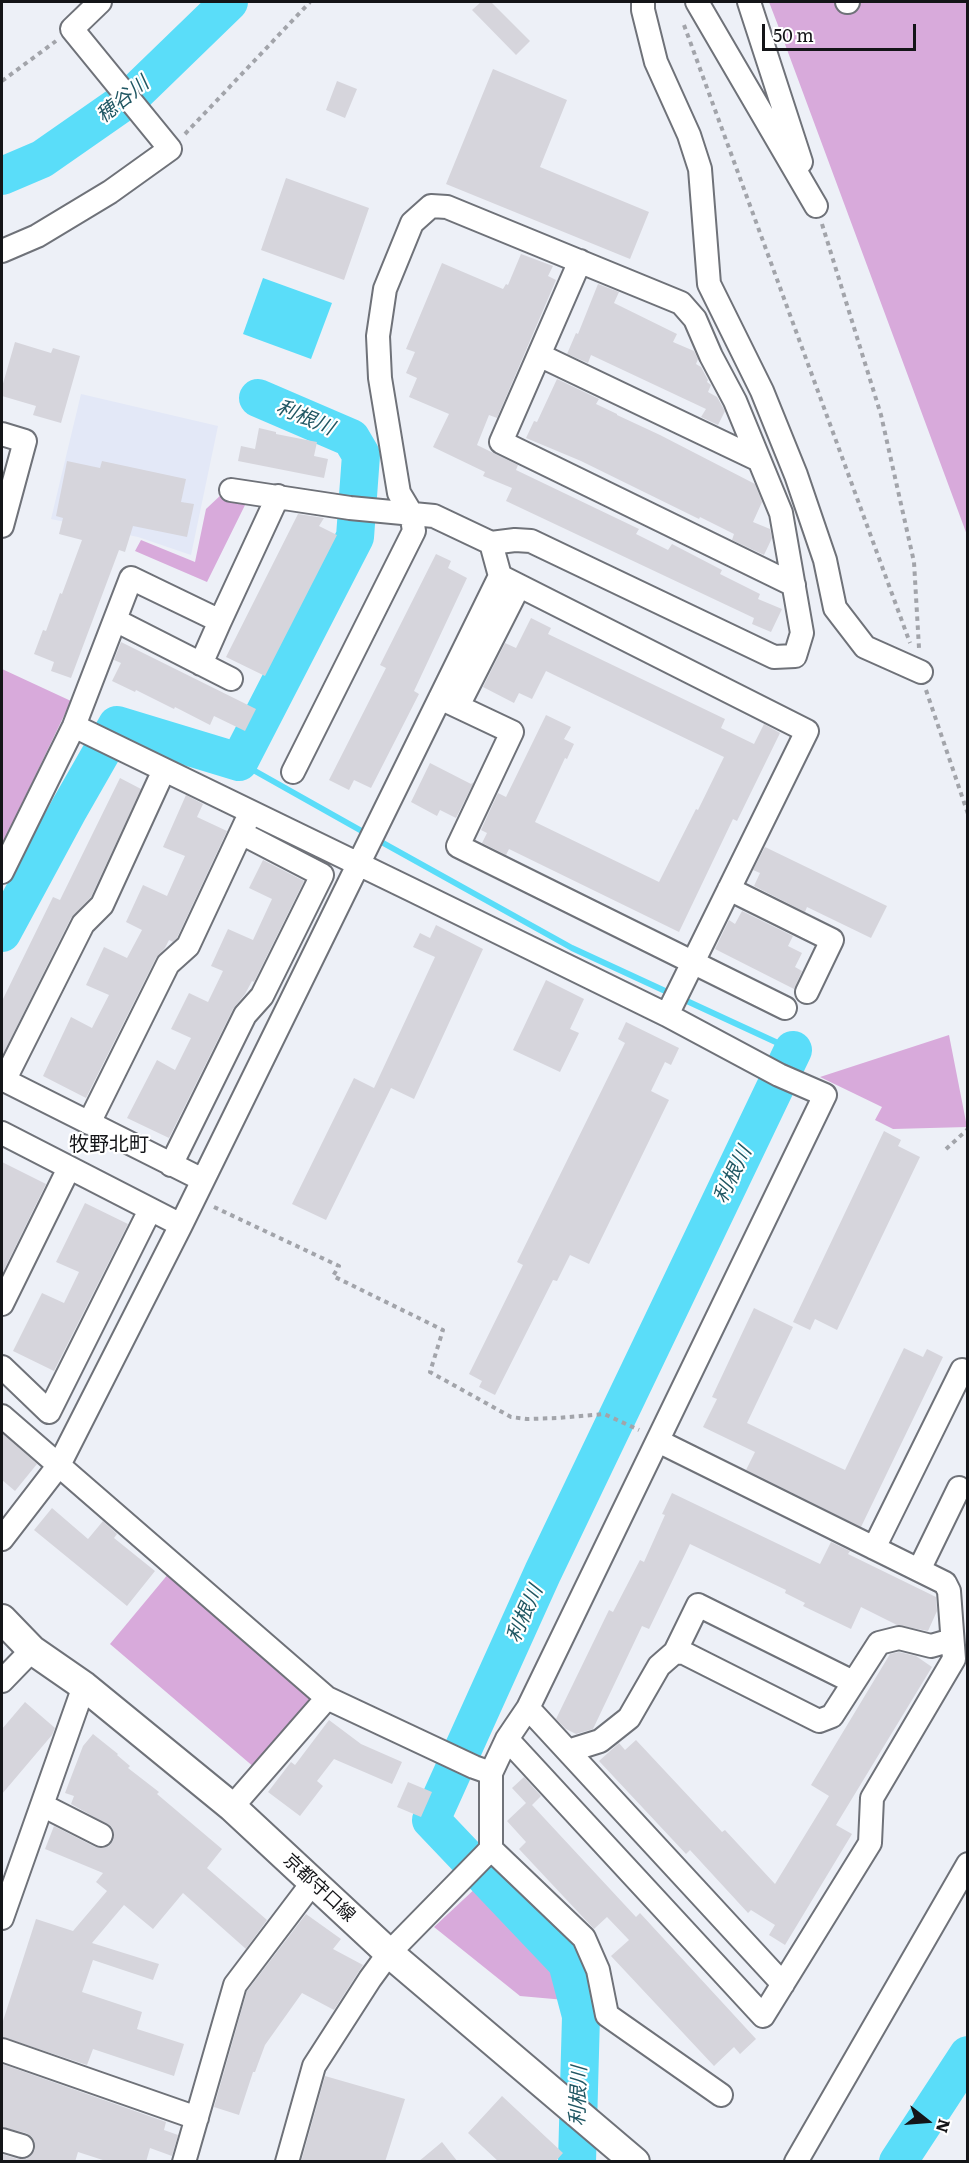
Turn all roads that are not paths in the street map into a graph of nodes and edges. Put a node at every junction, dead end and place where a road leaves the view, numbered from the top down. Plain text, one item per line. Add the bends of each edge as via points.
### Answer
1 (100, 2) edge
2 (643, 2) edge
3 (697, 2) edge
4 (748, 2) edge
5 (2, 251) edge
6 (580, 261) junction
7 (539, 355) junction
8 (2, 434) edge
9 (759, 460) junction
10 (231, 490) dead end
11 (278, 496) junction
12 (411, 513) junction
13 (2, 526) edge
14 (490, 543) junction
15 (509, 581) junction
16 (794, 585) junction
17 (114, 620) junction
18 (220, 621) junction
19 (201, 664) junction
20 (921, 672) road end
21 (231, 679) dead end
22 (449, 702) junction
23 (74, 726) junction
24 (164, 770) junction
25 (293, 772) dead end
26 (251, 812) junction
27 (241, 833) junction
28 (359, 864) junction
29 (2, 872) edge
30 (729, 889) junction
31 (694, 962) junction
32 (807, 992) dead end
33 (785, 1008) dead end
34 (667, 1015) junction
35 (3, 1080) edge
36 (89, 1123) junction
37 (2, 1133) edge
38 (171, 1165) junction
39 (69, 1168) junction
40 (198, 1189) junction
41 (150, 1210) junction
42 (181, 1225) junction
43 (2, 1304) edge
44 (2, 1367) edge
45 (962, 1370) dead end
46 (2, 1416) edge
47 (658, 1442) junction
48 (59, 1465) junction
49 (959, 1488) dead end
50 (2, 1539) edge
51 (874, 1548) junction
52 (919, 1570) junction
53 (958, 1588) edge
54 (2, 1619) edge
55 (952, 1640) junction
56 (32, 1650) junction
57 (675, 1652) junction
58 (2, 1662) edge
59 (2, 1681) edge
60 (853, 1682) junction
61 (84, 1686) junction
62 (327, 1698) junction
63 (528, 1708) junction
64 (507, 1739) junction
65 (568, 1751) junction
66 (482, 1770) junction
67 (42, 1805) junction
68 (232, 1807) junction
69 (101, 1835) dead end
70 (487, 1853) junction
71 (968, 1864) edge
72 (313, 1882) junction
73 (2, 1918) edge
74 (388, 1953) junction
75 (783, 1984) junction
76 (2, 2050) edge
77 (722, 2095) dead end
78 (197, 2118) junction
79 (184, 2162) edge
80 (287, 2162) edge
81 (635, 2162) edge
82 (796, 2162) edge

1 - 5 street via 78,37 170,149 101,198 37,236
2 - 20 street via 656,62 700,169 709,284 762,391 796,475 825,560 835,608 865,647
3 - 4 street via 816,206
6 - 7 street
6 - 9 street via 681,303 695,319
6 - 12 street via 447,207 431,206 412,223 386,289 378,336 380,378 399,494
7 - 9 street
7 - 16 street via 501,442
8 - 13 street via 25,441
9 - 16 street via 781,513
10 - 11 street
11 - 12 street
11 - 18 street
12 - 14 street via 434,516
12 - 25 street via 414,531
14 - 15 street
14 - 16 street via 531,541 774,657 795,656 802,633
15 - 22 street
15 - 30 street via 807,731
17 - 18 street via 131,578
17 - 19 street
17 - 23 street
18 - 19 street
19 - 21 street
22 - 28 street
22 - 31 street via 512,732 458,846
23 - 24 street
23 - 29 street
24 - 26 street
24 - 35 street via 102,905 83,924
26 - 27 street
26 - 28 street
27 - 36 street via 188,946 168,964
27 - 38 street via 321,875 262,996 245,1015
28 - 34 street
28 - 40 street
30 - 31 street
30 - 32 street via 832,940
31 - 33 street
31 - 34 street
34 - 47 street via 802,1087 825,1095
35 - 36 street
36 - 38 street
37 - 39 street
38 - 40 street
39 - 41 street
39 - 43 street
40 - 42 street
41 - 42 street
41 - 44 street via 49,1412
42 - 48 street
45 - 51 street
46 - 48 street
47 - 51 street
47 - 63 street
48 - 50 street
48 - 62 street
49 - 52 street
51 - 52 street
52 - 53 street
53 - 55 street
54 - 56 main road, 京都守口線
55 - 60 street via 931,1647 899,1638 879,1643
55 - 75 street via 954,1659 872,1798 870,1843
56 - 58 street
56 - 59 street
56 - 61 main road, 京都守口線
57 - 60 street via 819,1721 832,1716
57 - 60 street via 698,1605
57 - 65 street via 658,1666 629,1718 600,1741
61 - 67 street
61 - 68 main road, 京都守口線
62 - 66 street
62 - 68 street
63 - 64 street
63 - 65 street
64 - 66 street
64 - 75 street via 763,2016
65 - 75 street
66 - 70 street
67 - 69 street
67 - 73 street
68 - 72 main road, 京都守口線
70 - 74 street
70 - 77 street via 584,1938 598,1970 607,2015
71 - 82 street
72 - 74 main road, 京都守口線
72 - 78 street via 235,1984
74 - 80 street via 314,2066
74 - 81 main road, 京都守口線
76 - 78 street
78 - 79 street

